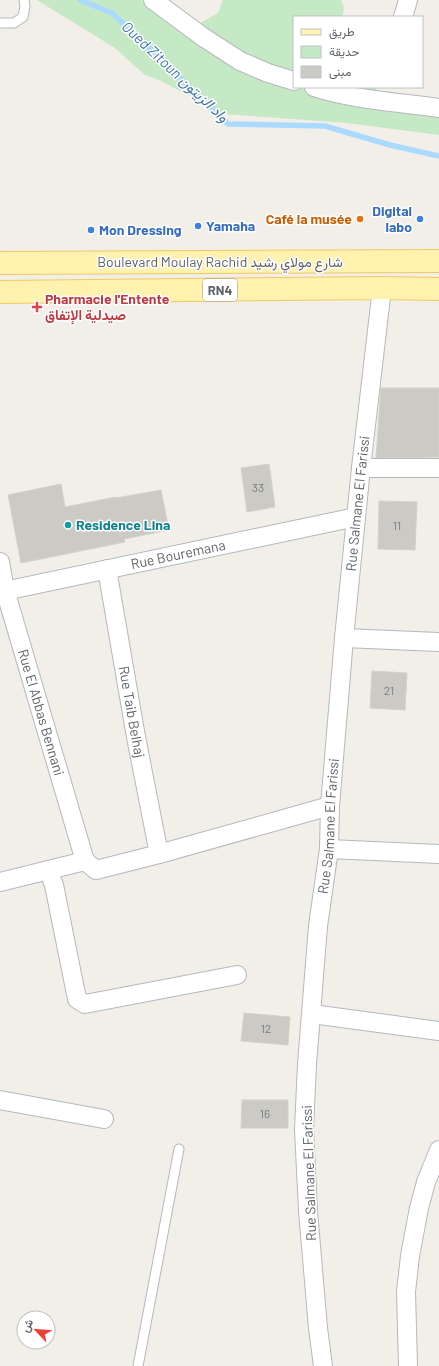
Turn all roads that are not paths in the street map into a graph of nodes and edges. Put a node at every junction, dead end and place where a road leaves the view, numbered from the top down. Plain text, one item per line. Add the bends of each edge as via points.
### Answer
1 (24, 0) edge
2 (153, 0) edge
3 (408, 0) edge
4 (403, 16) edge
5 (0, 23) edge
6 (293, 81) edge
7 (323, 88) edge
8 (378, 94) edge
9 (439, 108) edge
10 (439, 261) edge
11 (0, 263) edge
12 (382, 288) junction
13 (439, 289) edge
14 (0, 292) edge
15 (361, 468) junction
16 (439, 468) edge
17 (356, 517) junction
18 (0, 562) edge
19 (107, 569) junction
20 (3, 591) edge
21 (344, 638) junction
22 (439, 642) edge
23 (330, 806) junction
24 (329, 849) junction
25 (159, 854) junction
26 (439, 854) edge
27 (85, 861) junction
28 (48, 870) junction
29 (0, 882) edge
30 (237, 975) dead end
31 (312, 1014) junction
32 (439, 1031) edge
33 (0, 1100) edge
34 (104, 1119) dead end
35 (179, 1149) dead end
36 (439, 1150) edge
37 (138, 1366) edge
38 (323, 1366) edge
39 (408, 1366) edge

1 - 5 lane via 23,17 14,22
2 - 6 street via 240,61
3 - 4 street
7 - 8 street
8 - 9 street
10 - 11 main road, Boulevard Moulay Rachid شارع مولاي رشيد / RN4
12 - 13 main road, Boulevard Moulay Rachid شارع مولاي رشيد / RN4
12 - 14 main road, Boulevard Moulay Rachid شارع مولاي رشيد / RN4
12 - 15 street, Rue Salmane El Farissi
15 - 16 street
15 - 17 street, Rue Salmane El Farissi
17 - 19 street, Rue Bouremana
17 - 21 street, Rue Salmane El Farissi
18 - 20 street, Rue El Abbas Bennani
19 - 20 street, Rue Bouremana
19 - 25 street, Rue Taib Belhaj
20 - 27 street, Rue El Abbas Bennani
21 - 22 street
21 - 23 street, Rue Salmane El Farissi
23 - 24 street, Rue Salmane El Farissi
23 - 25 street
24 - 26 street
24 - 31 street, Rue Salmane El Farissi via 318,926
25 - 27 street via 96,870
27 - 28 street
28 - 29 street
28 - 30 street via 54,885 77,999 81,1002 85,1004
31 - 32 street
31 - 38 street, Rue Salmane El Farissi via 304,1129
33 - 34 street
35 - 37 lane
36 - 39 street via 426,1182 410,1256 406,1292

